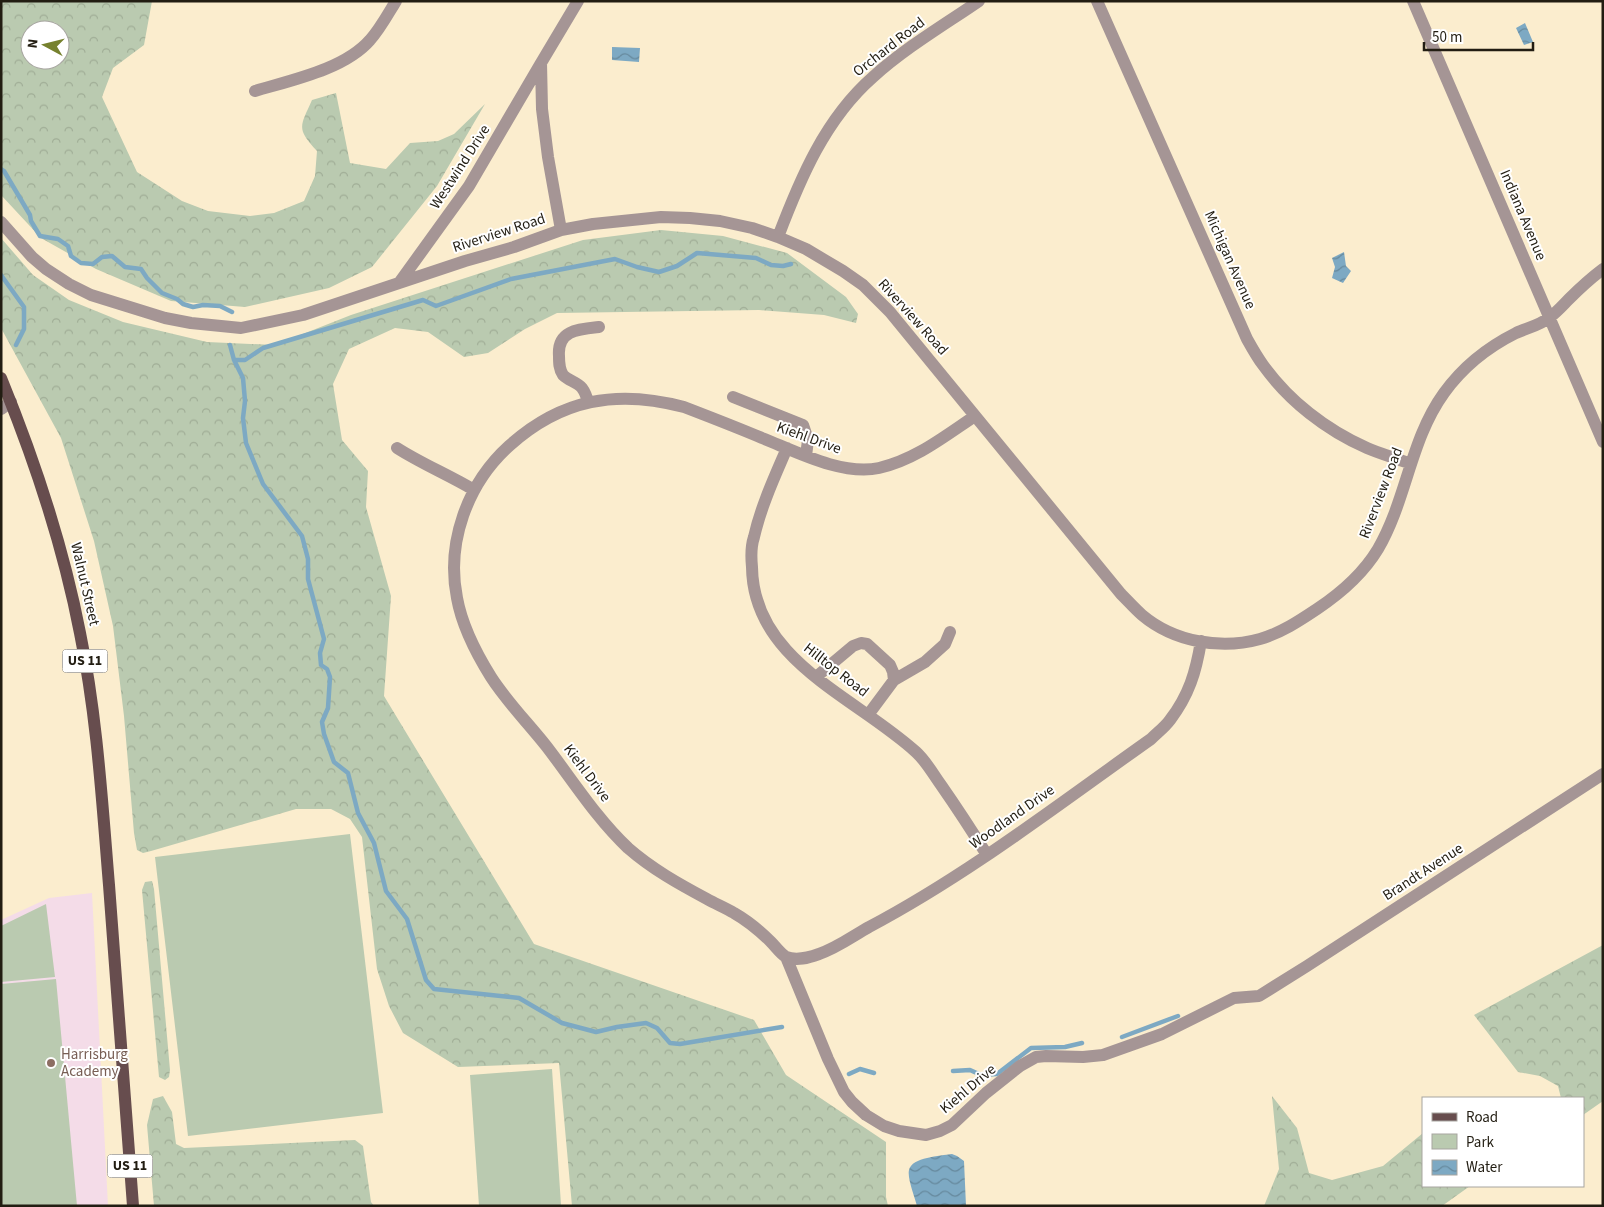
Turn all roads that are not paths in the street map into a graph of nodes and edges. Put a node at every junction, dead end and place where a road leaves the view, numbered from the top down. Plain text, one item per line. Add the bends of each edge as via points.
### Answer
1 (396, 1) edge
2 (578, 1) edge
3 (979, 1) edge
4 (1097, 1) edge
5 (1413, 1) edge
6 (541, 63) junction
7 (256, 91) dead end
8 (1, 222) edge
9 (561, 230) junction
10 (778, 237) junction
11 (1603, 268) edge
12 (398, 283) junction
13 (1549, 318) junction
14 (599, 327) dead end
15 (1, 378) edge
16 (732, 397) dead end
17 (588, 402) junction
18 (6, 405) edge
19 (975, 416) junction
20 (1603, 442) edge
21 (397, 448) dead end
22 (786, 448) junction
23 (806, 456) junction
24 (1410, 464) junction
25 (474, 490) junction
26 (950, 632) dead end
27 (1200, 641) junction
28 (816, 677) junction
29 (894, 680) junction
30 (868, 715) junction
31 (1603, 774) edge
32 (987, 855) junction
33 (786, 957) junction
34 (1259, 996) joint
35 (133, 1206) edge

1 - 7 street via 372,39 346,59
2 - 6 street, Westwind Drive
3 - 10 street, Orchard Road via 898,56 856,94 811,159
4 - 24 street, Michigan Avenue via 1232,307 1262,365 1309,414 1368,448
5 - 13 street, Indiana Avenue
6 - 9 street via 542,109
6 - 12 street, Westwind Drive via 469,186
8 - 12 street, Riverview Road via 32,257 69,284 91,295 146,313 191,323 248,328 303,315
9 - 10 street, Riverview Road via 635,219 690,218 720,221
9 - 12 street, Riverview Road
10 - 19 street, Riverview Road via 806,249 862,285 890,312
11 - 13 street
13 - 20 street, Indiana Avenue
13 - 24 street, Riverview Road via 1496,344 1460,374 1430,415
14 - 17 street via 566,335 558,351 562,374 583,390
15 - 18 main road, Walnut Street / US 11
16 - 23 street via 804,425 808,440
17 - 22 street, Kiehl Drive via 631,398 668,402
17 - 25 street, Kiehl Drive via 562,410 525,431 487,470
18 - 35 main road, Walnut Street / US 11 via 26,440 53,524 84,652 96,734
19 - 23 street, Kiehl Drive via 918,454 877,468 841,467
19 - 27 street, Riverview Road via 1121,594 1143,616 1172,633
21 - 25 street
22 - 23 street, Kiehl Drive
22 - 28 street, Hilltop Road via 754,537 752,577 761,613 771,631 782,647
24 - 27 street, Riverview Road via 1378,549 1352,582 1336,596 1296,623 1261,639 1223,644
25 - 33 street, Kiehl Drive via 461,520 454,581 469,636 494,681 610,830 628,848 664,876 755,926
26 - 29 street via 946,644 925,662
27 - 32 street, Woodland Drive via 1194,679 1170,721 1151,739
28 - 29 street via 861,643 867,644 890,665
28 - 30 street, Hilltop Road
29 - 30 street
30 - 32 street, Hilltop Road via 924,761
31 - 34 street, Brandt Avenue
32 - 33 street, Woodland Drive via 926,896 840,944 803,959
33 - 34 street, Kiehl Drive via 844,1092 866,1114 884,1126 926,1134 952,1125 986,1093 1036,1057 1103,1055 1162,1034 1234,998

